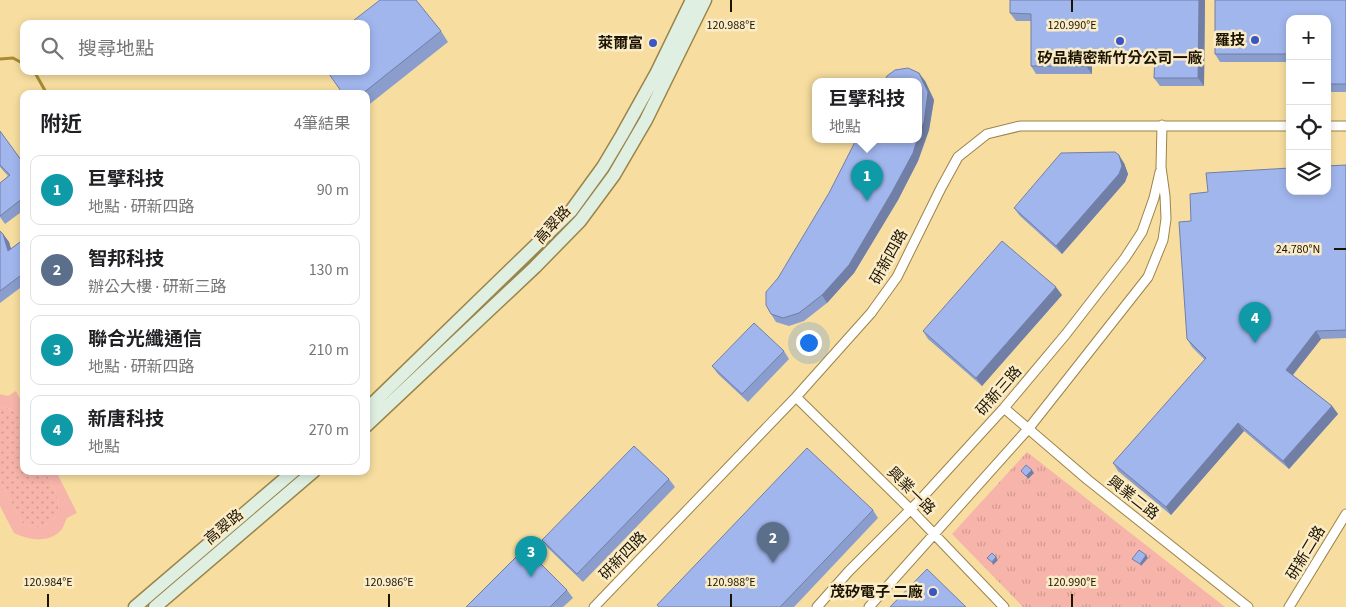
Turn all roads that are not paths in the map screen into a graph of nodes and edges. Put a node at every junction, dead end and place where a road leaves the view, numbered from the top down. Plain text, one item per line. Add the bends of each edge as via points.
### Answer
1 (692, 0) edge
2 (705, 0) edge
3 (1162, 125) junction
4 (1286, 126) edge
5 (1331, 126) edge
6 (1346, 126) edge
7 (1161, 167) junction
8 (796, 396) junction
9 (370, 406) edge
10 (1004, 408) junction
11 (370, 422) edge
12 (1029, 428) junction
13 (289, 475) edge
14 (309, 475) edge
15 (911, 510) junction
16 (1346, 514) edge
17 (934, 535) junction
18 (136, 607) edge
19 (155, 607) edge
20 (594, 607) edge
21 (817, 607) edge
22 (869, 607) edge
23 (1004, 607) edge
24 (1248, 607) edge
25 (1289, 607) edge

1 - 9 street, 高翠路 via 632,118 603,167 571,211
2 - 11 street, 高翠路 via 646,120 614,175 580,221 536,267
3 - 4 street, 研新四路
3 - 7 street, 研新三路
3 - 8 street, 研新四路 via 1020,126 987,134 958,157 897,277 871,313
5 - 6 street
7 - 10 street, 研新三路 via 1142,232 1066,334
7 - 12 street, 研新三路 via 1165,226 1163,240 1148,277
8 - 15 street, 興業一路
8 - 20 street, 研新四路
10 - 12 street, 興業二路
10 - 15 street, 研新三路
12 - 17 street, 研新三路
12 - 24 street, 興業二路 via 1088,480
13 - 18 street, 高翠路
14 - 19 street, 高翠路
15 - 17 street, 興業一路
15 - 21 street, 研新三路
16 - 25 street, 研新二路
17 - 22 street, 研新三路
17 - 23 street, 興業一路

